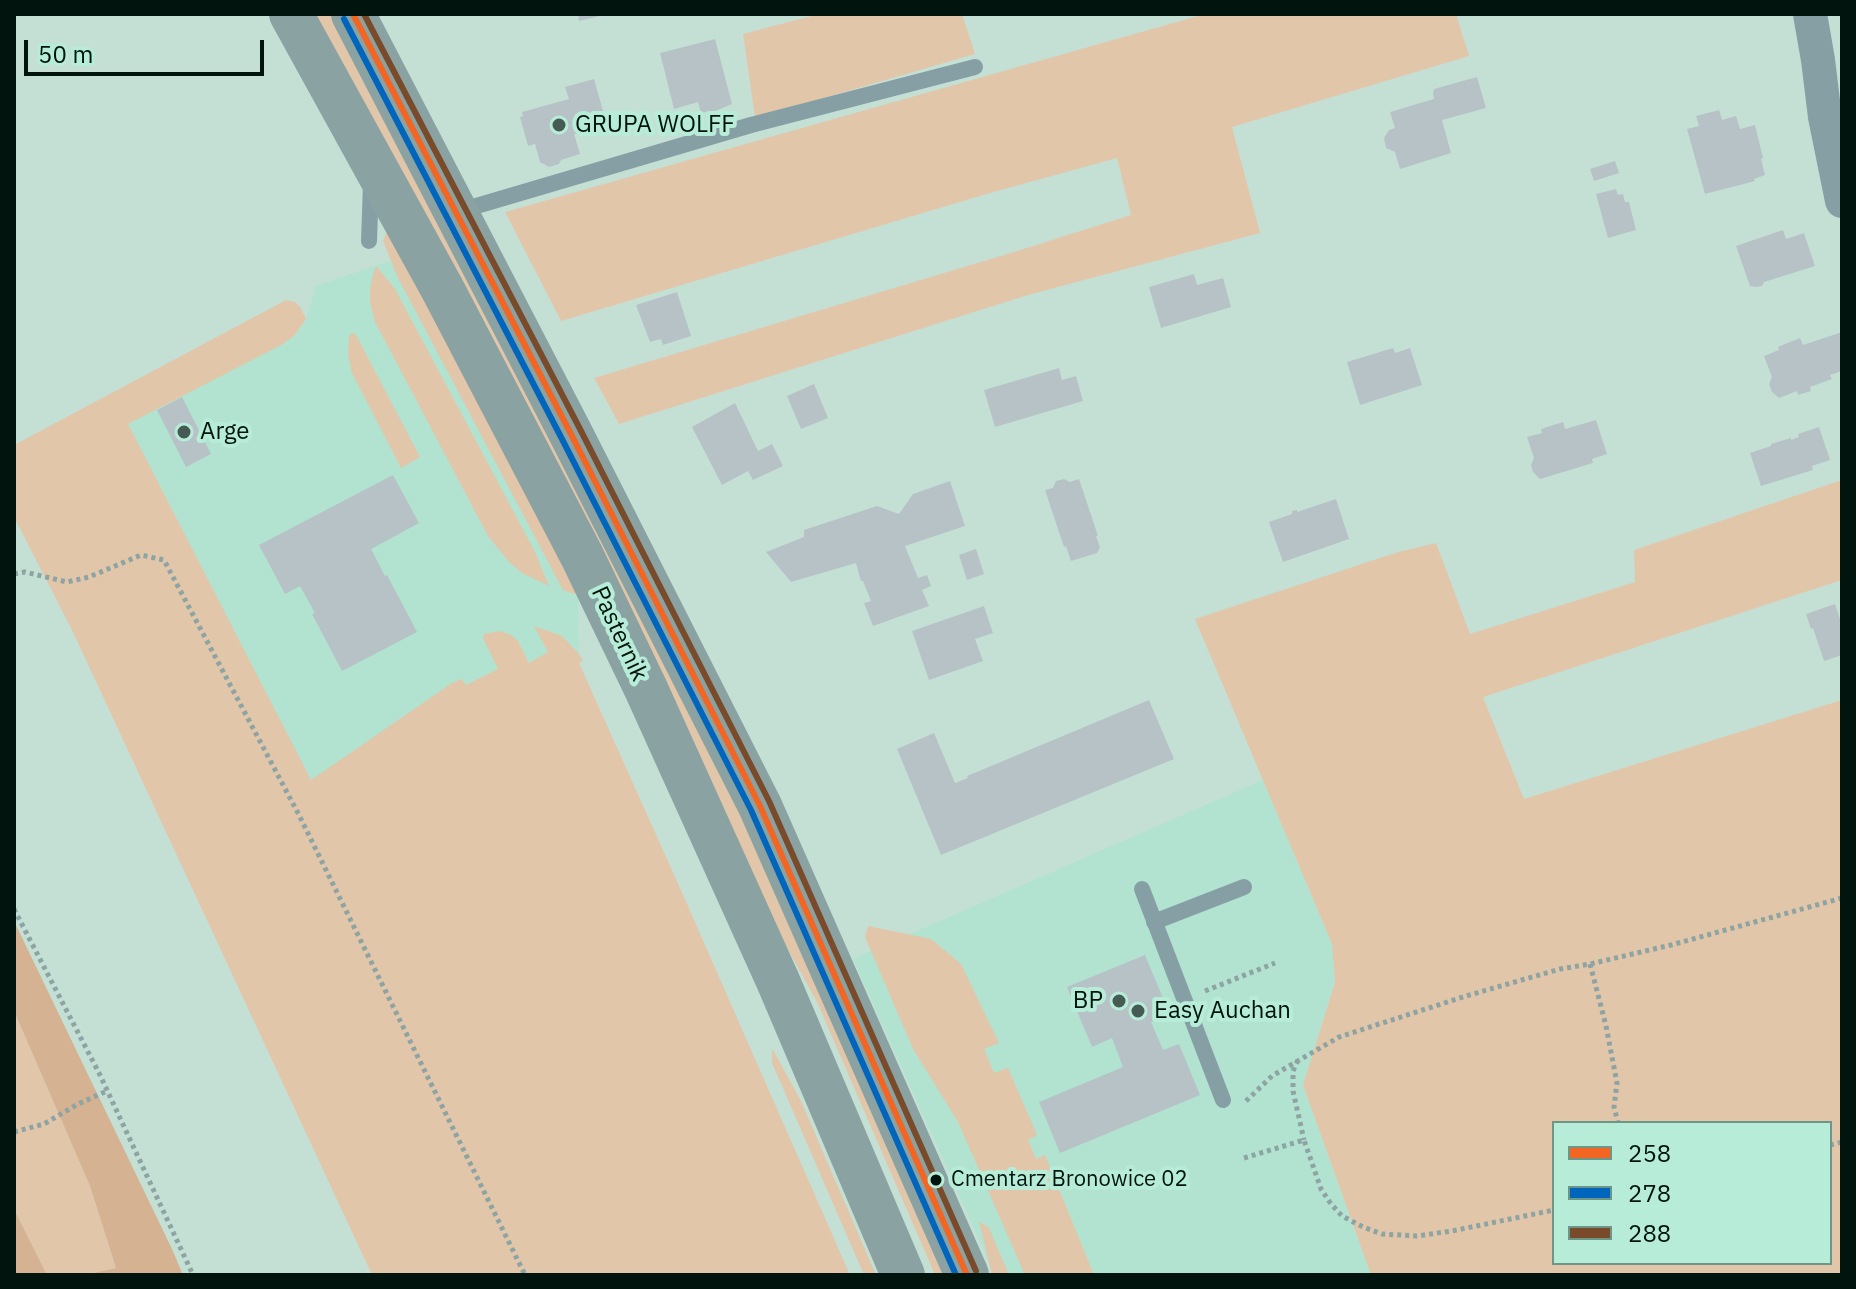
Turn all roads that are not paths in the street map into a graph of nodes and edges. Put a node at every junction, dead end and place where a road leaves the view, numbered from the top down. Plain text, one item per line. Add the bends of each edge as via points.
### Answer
1 (291, 14) edge
2 (353, 14) edge
3 (1810, 14) edge
4 (975, 67) dead end
5 (372, 163) junction
6 (1842, 201) edge
7 (456, 213) junction
8 (369, 241) dead end
9 (1244, 887) dead end
10 (1142, 889) dead end
11 (1154, 922) junction
12 (1223, 1100) dead end
13 (903, 1275) edge
14 (967, 1275) edge

1 - 5 main road, Pasternik
2 - 7 main road, Pasternik
3 - 6 street
4 - 7 lane via 751,125
5 - 8 lane
5 - 13 main road, Pasternik via 595,582 778,981
7 - 14 main road, Pasternik via 760,806
9 - 11 lane
10 - 11 lane
11 - 12 lane

